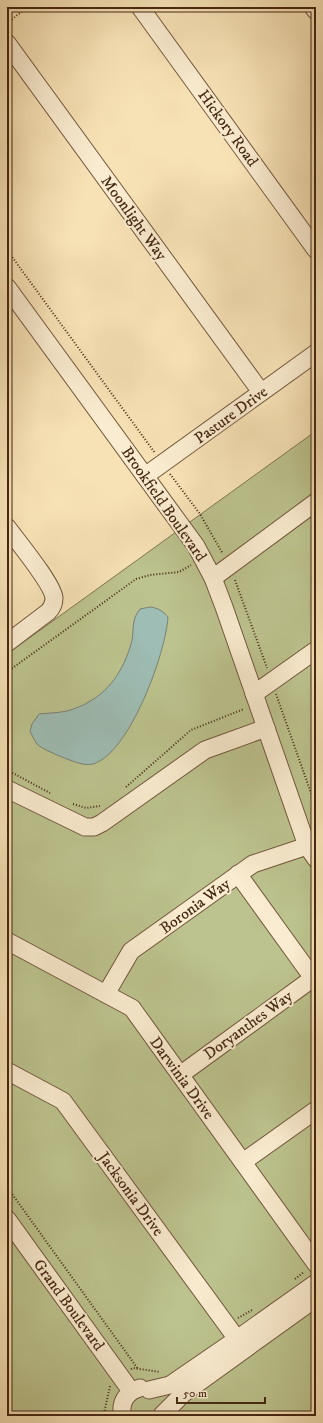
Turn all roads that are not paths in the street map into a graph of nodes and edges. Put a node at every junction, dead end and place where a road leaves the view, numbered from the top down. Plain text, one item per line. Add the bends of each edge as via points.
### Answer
1 (140, 7) edge
2 (313, 7) edge
3 (316, 11) edge
4 (7, 43) edge
5 (316, 250) edge
6 (7, 287) edge
7 (316, 353) edge
8 (261, 392) junction
9 (145, 476) junction
10 (316, 502) edge
11 (7, 527) edge
12 (213, 578) junction
13 (7, 643) edge
14 (316, 650) edge
15 (256, 699) junction
16 (266, 728) junction
17 (7, 789) edge
18 (311, 852) edge
19 (238, 874) junction
20 (7, 941) edge
21 (314, 977) edge
22 (106, 994) junction
23 (7, 1071) edge
24 (180, 1074) junction
25 (316, 1110) edge
26 (243, 1162) junction
27 (7, 1219) edge
28 (316, 1264) edge
29 (316, 1283) edge
30 (316, 1298) edge
31 (237, 1340) junction
32 (149, 1390) junction
33 (131, 1392) junction
34 (120, 1413) edge
35 (162, 1416) edge

1 - 5 street, Hickory Road
2 - 3 street
4 - 8 street, Moonlight Way
6 - 9 street, Brookfield Boulevard
7 - 8 street, Pasture Drive
8 - 9 street, Pasture Drive
9 - 12 street, Brookfield Boulevard via 196,546
10 - 12 street
11 - 13 street via 44,577 54,598 53,606 48,612
12 - 15 street, Brookfield Boulevard
14 - 15 street via 274,689
15 - 16 street, Brookfield Boulevard
16 - 17 street via 205,750 94,827 85,827
16 - 18 street, Brookfield Boulevard
18 - 19 street, Boronia Way via 253,864
19 - 21 street
19 - 22 street, Boronia Way via 131,951
20 - 22 street, Darwinia Drive
21 - 24 street, Doryanthes Way
22 - 24 street, Darwinia Drive via 132,1008
23 - 31 street, Jacksonia Drive via 63,1101
24 - 26 street, Darwinia Drive
25 - 26 street
26 - 28 street, Darwinia Drive
27 - 33 street, Grand Boulevard
29 - 31 street
30 - 35 street via 184,1393
31 - 32 street via 170,1385
32 - 33 street via 142,1388
32 - 35 street via 160,1399
33 - 34 street via 124,1398

